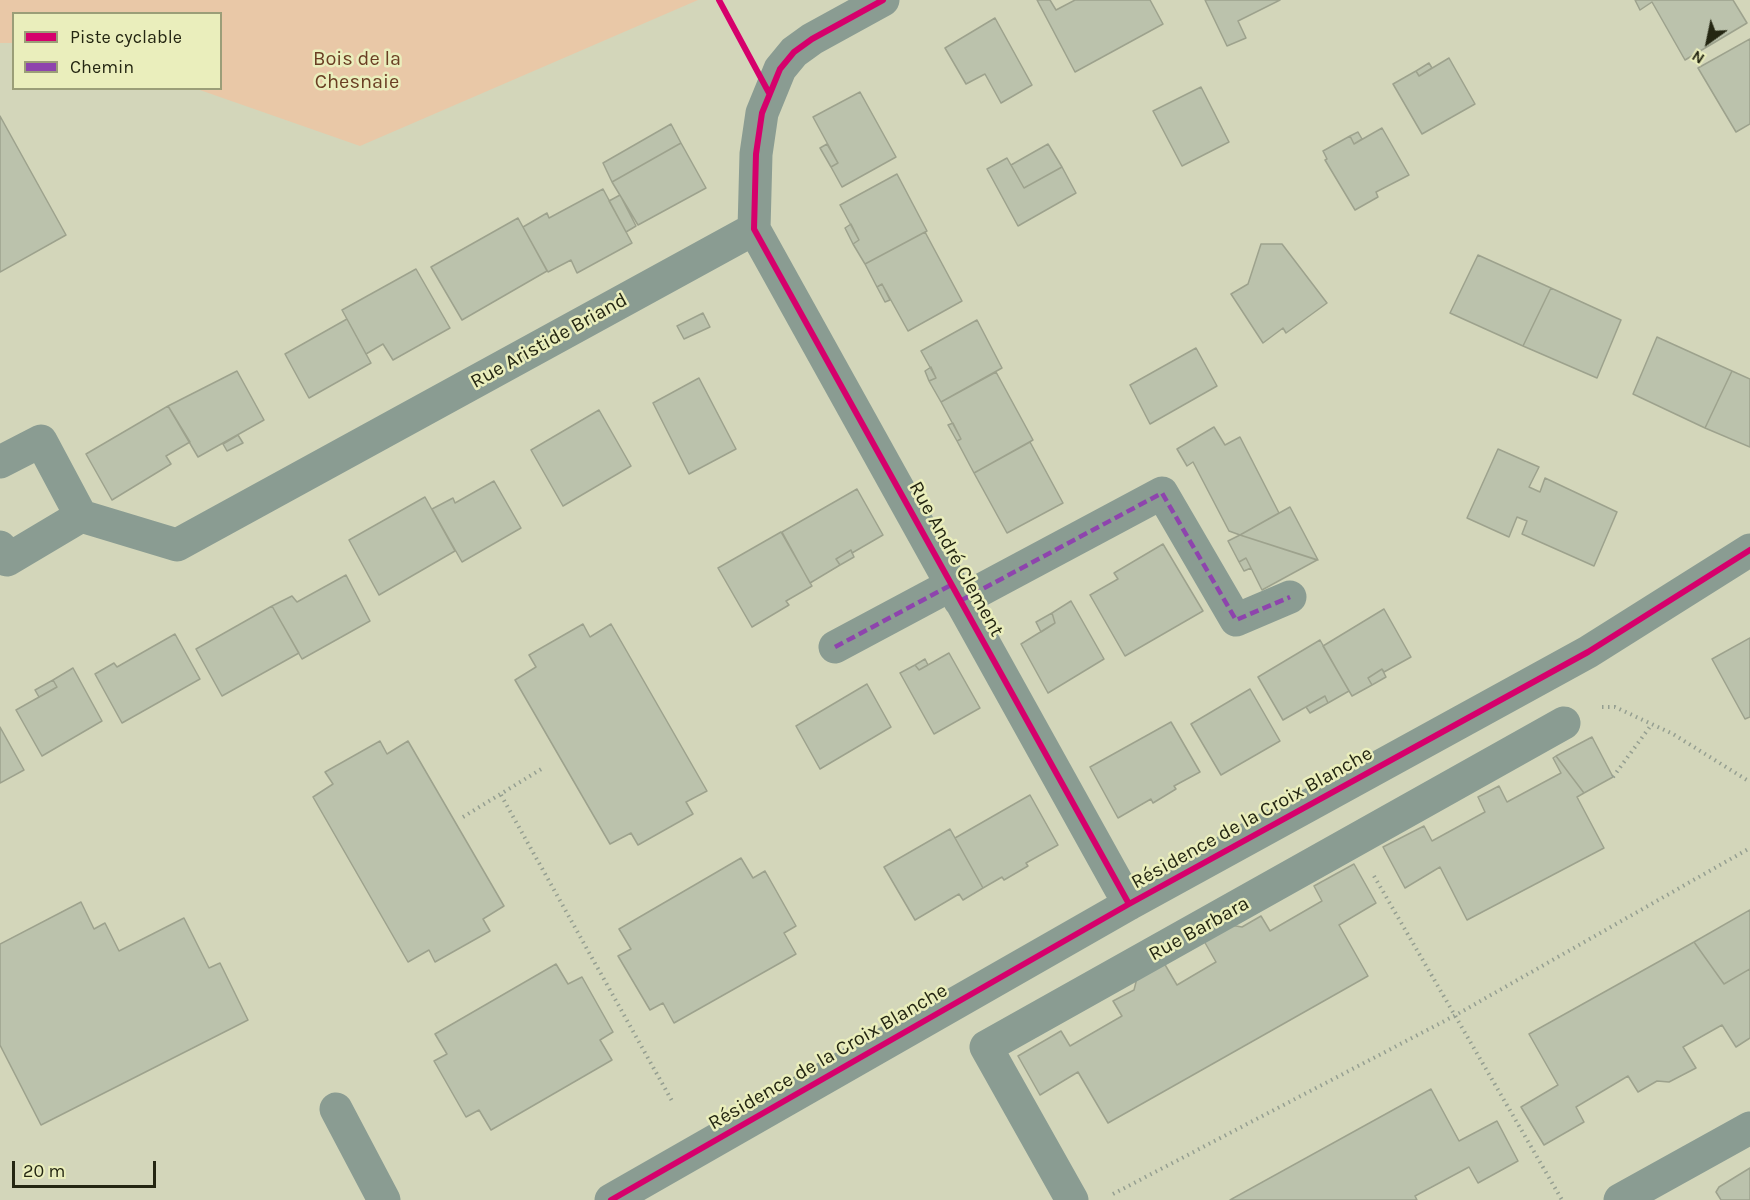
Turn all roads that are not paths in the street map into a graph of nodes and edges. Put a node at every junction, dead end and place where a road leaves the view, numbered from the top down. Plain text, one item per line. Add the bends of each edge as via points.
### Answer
1 (883, 0) edge
2 (753, 230) junction
3 (0, 462) edge
4 (81, 516) junction
5 (0, 547) edge
6 (1750, 550) edge
7 (956, 593) junction
8 (1290, 597) dead end
9 (835, 647) dead end
10 (1564, 723) road end
11 (1129, 904) junction
12 (336, 1109) dead end
13 (1750, 1128) edge
14 (658, 1189) edge
15 (1640, 1195) edge
16 (384, 1200) edge
17 (610, 1200) edge
18 (1072, 1200) edge

1 - 2 street via 812,39 780,69 762,113
2 - 4 street, Rue Aristide Briand via 177,545
2 - 7 street, Rue André Clement
3 - 4 street via 40,441
4 - 5 street via 7,560
6 - 11 street, Résidence de la Croix Blanche via 1588,652
7 - 8 street via 1162,493 1236,620
7 - 9 street
7 - 11 street, Rue André Clement
10 - 18 street, Rue Barbara via 986,1047
11 - 14 street, Résidence de la Croix Blanche
12 - 16 street
13 - 15 street
14 - 17 street, Résidence de la Croix Blanche

